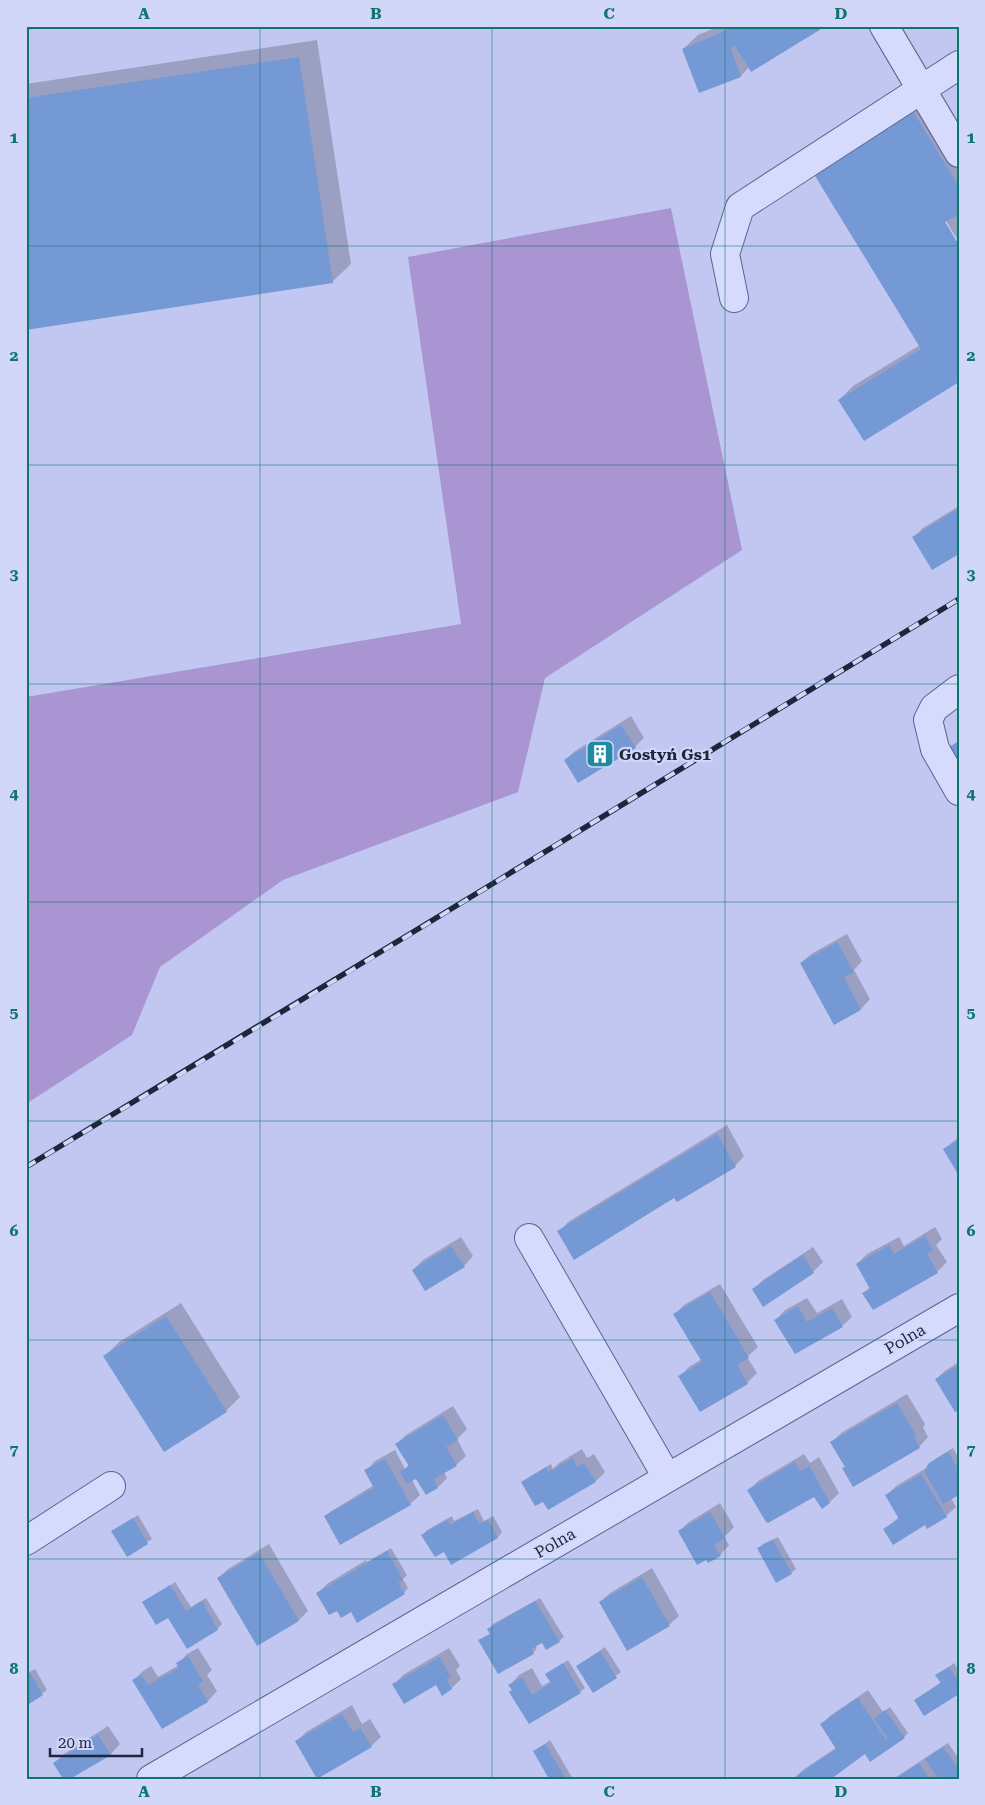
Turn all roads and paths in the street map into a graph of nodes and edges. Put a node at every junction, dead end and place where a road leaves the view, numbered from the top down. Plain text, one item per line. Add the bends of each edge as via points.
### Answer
1 (884, 26) edge
2 (959, 65) edge
3 (921, 88) junction
4 (959, 153) edge
5 (734, 298) dead end
6 (959, 689) edge
7 (959, 791) edge
8 (529, 1238) dead end
9 (959, 1308) edge
10 (667, 1477) junction
11 (111, 1486) dead end
12 (26, 1541) edge
13 (151, 1779) edge

1 - 3 street
2 - 3 street
3 - 4 street
3 - 5 street via 740,207 725,254
6 - 7 street via 934,708 928,720 935,749
8 - 10 street
9 - 10 street, Polna
10 - 13 street, Polna
11 - 12 street

